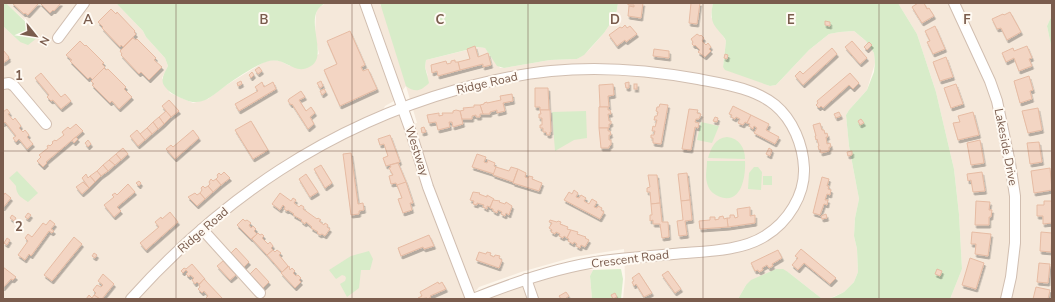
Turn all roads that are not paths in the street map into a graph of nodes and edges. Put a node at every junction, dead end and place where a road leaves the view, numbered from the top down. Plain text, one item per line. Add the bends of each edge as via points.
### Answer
1 (84, 3) edge
2 (365, 3) edge
3 (954, 3) edge
4 (58, 38) dead end
5 (3, 84) edge
6 (403, 108) junction
7 (46, 124) dead end
8 (784, 221) joint
9 (202, 229) junction
10 (526, 279) junction
11 (260, 293) dead end
12 (131, 299) edge
13 (472, 299) edge
14 (533, 299) edge
15 (1006, 299) edge

1 - 4 street
2 - 6 street, Westway
3 - 15 street, Lakeside Drive via 997,101 1010,163 1015,196 1015,237 1013,265
5 - 7 street via 9,83 14,86
6 - 8 street, Ridge Road via 482,83 574,69 641,70 732,86 754,93 776,106 789,120 797,137 803,156 803,180 797,201
6 - 9 street, Ridge Road via 355,127 301,156 251,189
6 - 13 street, Westway via 428,187
8 - 10 street, Crescent Road via 762,238 741,246 603,261
9 - 11 street
9 - 12 street, Ridge Road
10 - 13 street, Crescent Road
10 - 14 street

